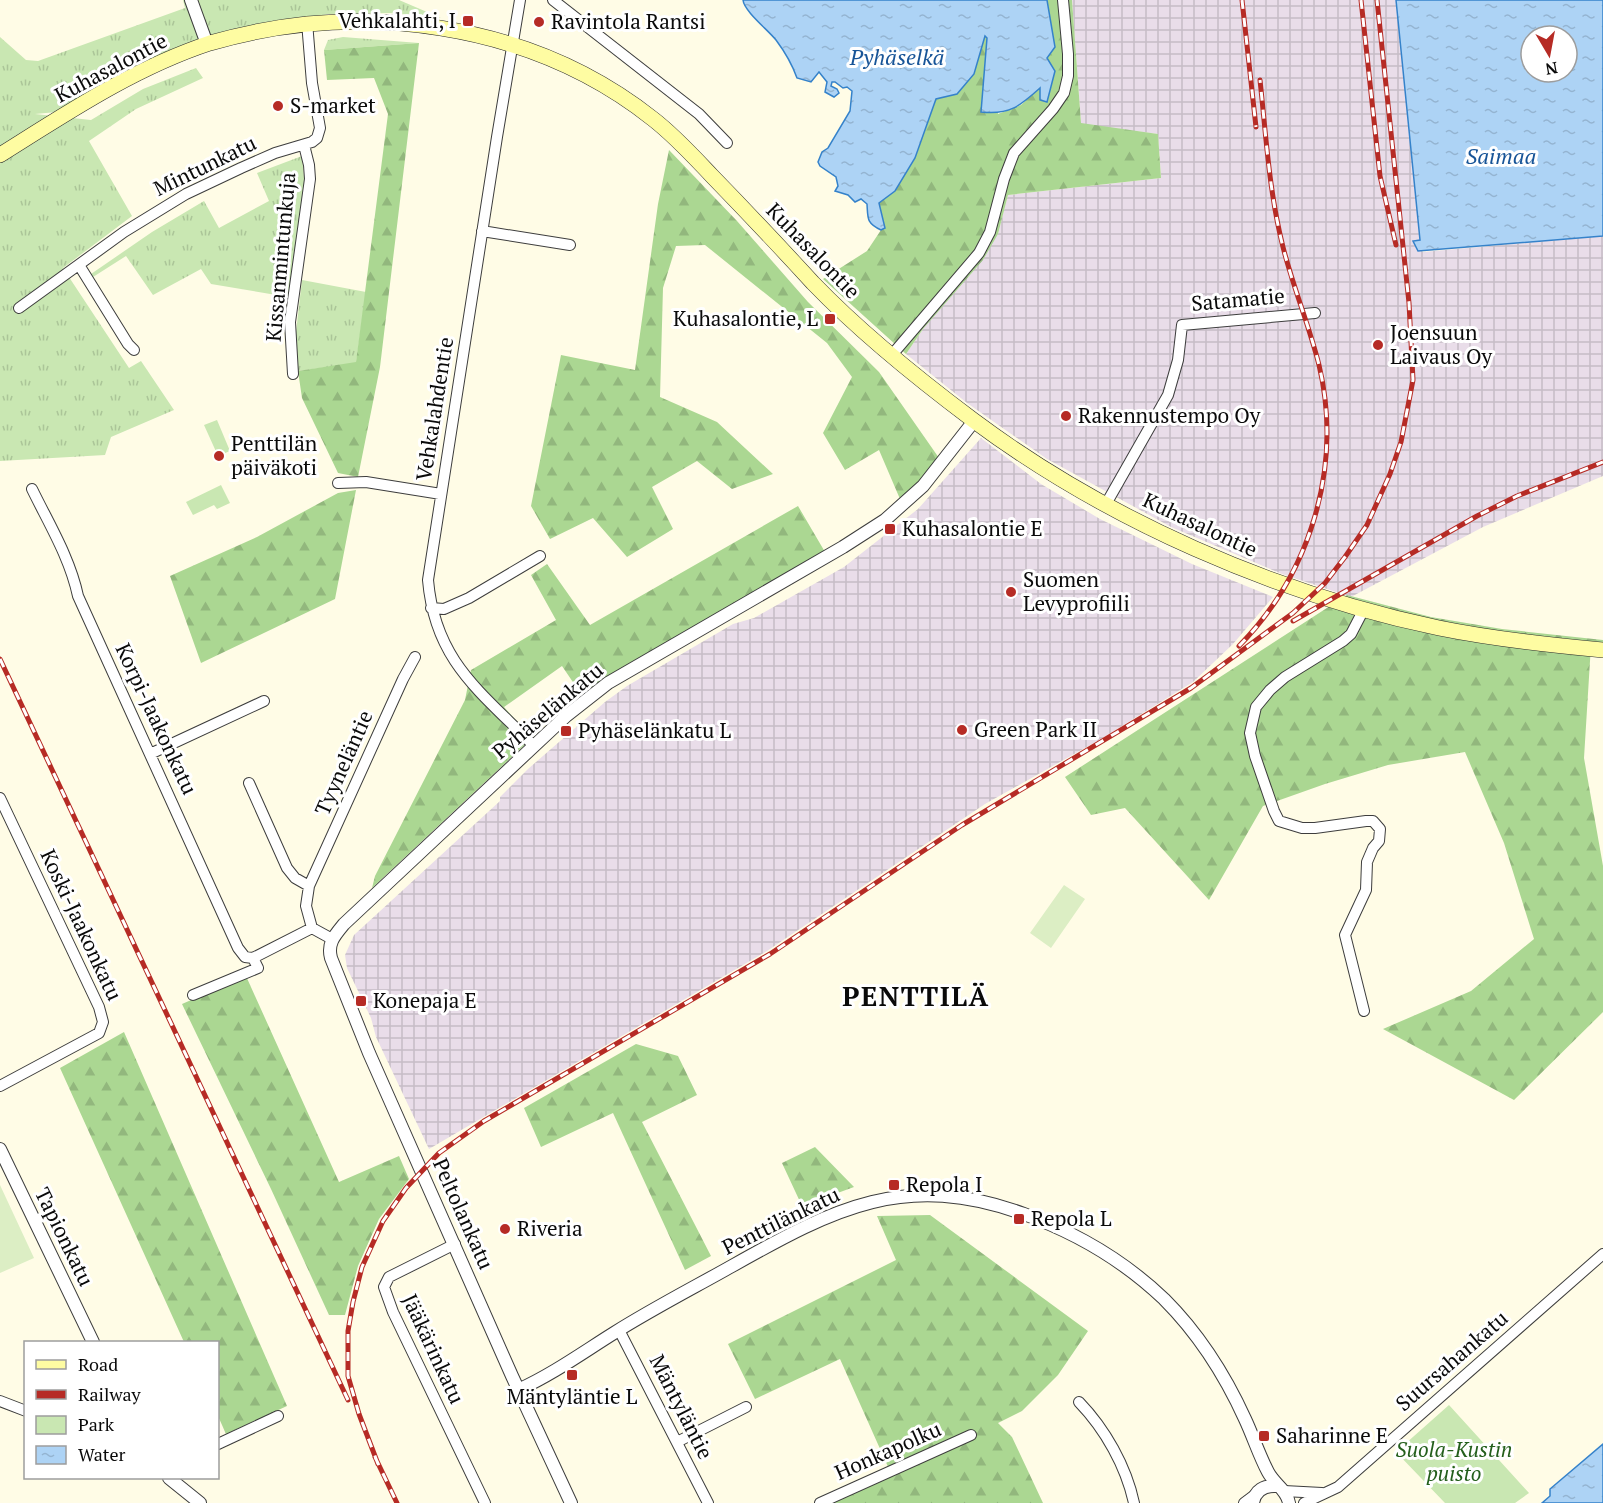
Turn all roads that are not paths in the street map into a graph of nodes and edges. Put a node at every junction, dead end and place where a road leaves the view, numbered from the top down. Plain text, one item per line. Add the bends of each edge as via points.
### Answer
1 (191, 0) edge
2 (520, 0) edge
3 (553, 0) edge
4 (1063, 0) edge
5 (307, 22) junction
6 (207, 44) junction
7 (512, 44) junction
8 (727, 143) dead end
9 (304, 145) junction
10 (0, 155) edge
11 (482, 231) junction
12 (570, 245) dead end
13 (79, 265) junction
14 (19, 308) dead end
15 (1315, 313) dead end
16 (135, 350) dead end
17 (891, 356) junction
18 (293, 374) dead end
19 (974, 421) junction
20 (338, 483) dead end
21 (32, 489) dead end
22 (441, 494) junction
23 (1106, 504) junction
24 (540, 556) dead end
25 (431, 608) junction
26 (1364, 609) junction
27 (1603, 650) edge
28 (415, 657) dead end
29 (264, 701) dead end
30 (533, 745) junction
31 (150, 754) junction
32 (249, 783) dead end
33 (0, 798) edge
34 (309, 886) junction
35 (312, 927) junction
36 (332, 939) junction
37 (253, 958) junction
38 (193, 995) dead end
39 (1364, 1011) dead end
40 (0, 1086) edge
41 (0, 1149) edge
42 (455, 1244) junction
43 (1603, 1254) edge
44 (619, 1330) junction
45 (93, 1341) edge
46 (519, 1390) junction
47 (0, 1401) edge
48 (1078, 1402) dead end
49 (746, 1407) dead end
50 (24, 1410) edge
51 (278, 1416) dead end
52 (971, 1435) dead end
53 (678, 1442) junction
54 (219, 1444) edge
55 (1262, 1459) junction
56 (170, 1479) edge
57 (1280, 1489) junction
58 (1325, 1494) junction
59 (1257, 1495) edge
60 (200, 1503) edge
61 (485, 1503) edge
62 (571, 1503) edge
63 (708, 1503) edge
64 (820, 1503) edge
65 (1134, 1503) edge
66 (1244, 1503) edge
67 (1289, 1503) edge
68 (1304, 1503) edge

1 - 6 street
2 - 7 street, Vehkalahdentie
3 - 8 street via 699,114
4 - 17 street via 1068,54 1064,93 1014,153 990,232 979,253
5 - 6 main road, Kuhasalontie via 253,30
5 - 7 main road, Kuhasalontie via 398,20 459,28
5 - 9 street via 320,128 317,138
6 - 10 main road, Kuhasalontie via 109,87
7 - 11 street, Vehkalahdentie
7 - 17 main road, Kuhasalontie via 569,66 652,118
9 - 13 street, Mintunkatu via 275,153 186,194
9 - 18 street, Kissanmintunkuja via 310,179 290,322
11 - 12 street
11 - 22 street, Vehkalahdentie
13 - 14 street, Mintunkatu
13 - 16 street
15 - 23 street, Satamatie via 1182,325 1168,395
17 - 19 main road, Kuhasalontie
19 - 23 main road, Kuhasalontie via 1045,470
19 - 30 street, Pyhäselänkatu via 923,486 885,520 608,683
20 - 22 street via 366,482
21 - 31 street, Korpi-Jaakonkatu via 67,560 78,596
22 - 25 street, Vehkalahdentie via 428,580
23 - 26 main road, Kuhasalontie via 1243,569
24 - 25 street via 469,598 444,609
25 - 30 street, Vehkalahdentie via 438,632 455,664
26 - 27 main road, Kuhasalontie via 1493,637
26 - 39 street via 1343,641 1270,690 1256,707 1250,733 1279,820 1302,828 1373,821 1380,829 1379,842 1367,862 1366,890 1345,934
28 - 34 street, Tyyneläntie
29 - 31 street
30 - 36 street, Pyhäselänkatu
31 - 37 street, Korpi-Jaakonkatu via 238,948 245,957
32 - 34 street via 287,868
33 - 40 street, Koski-Jaakonkatu via 103,1022 99,1033
34 - 35 street via 306,906
35 - 36 street
35 - 37 street
36 - 42 street, Peltolankatu via 330,953 369,1053
37 - 38 street via 258,968
41 - 45 street, Tapionkatu
42 - 46 street, Peltolankatu
42 - 61 street, Jääkärinkatu via 389,1277 384,1287
43 - 58 street, Suursahankatu via 1338,1487
44 - 46 street, Penttilänkatu
44 - 53 street, Mäntyläntie
44 - 55 street, Penttilänkatu via 806,1225 845,1209 911,1196 971,1199 1013,1210 1074,1234 1118,1261 1159,1294 1217,1367
46 - 62 street, Peltolankatu
47 - 50 street
48 - 65 street via 1099,1427 1121,1464
49 - 53 street
51 - 54 street
52 - 64 street, Honkapolku
53 - 63 street, Mäntyläntie
55 - 57 street, Penttilänkatu
55 - 59 street
56 - 60 street
57 - 58 street
57 - 59 street via 1269,1486
57 - 67 street, Penttilänkatu
58 - 68 street, Suursahankatu
59 - 66 street

